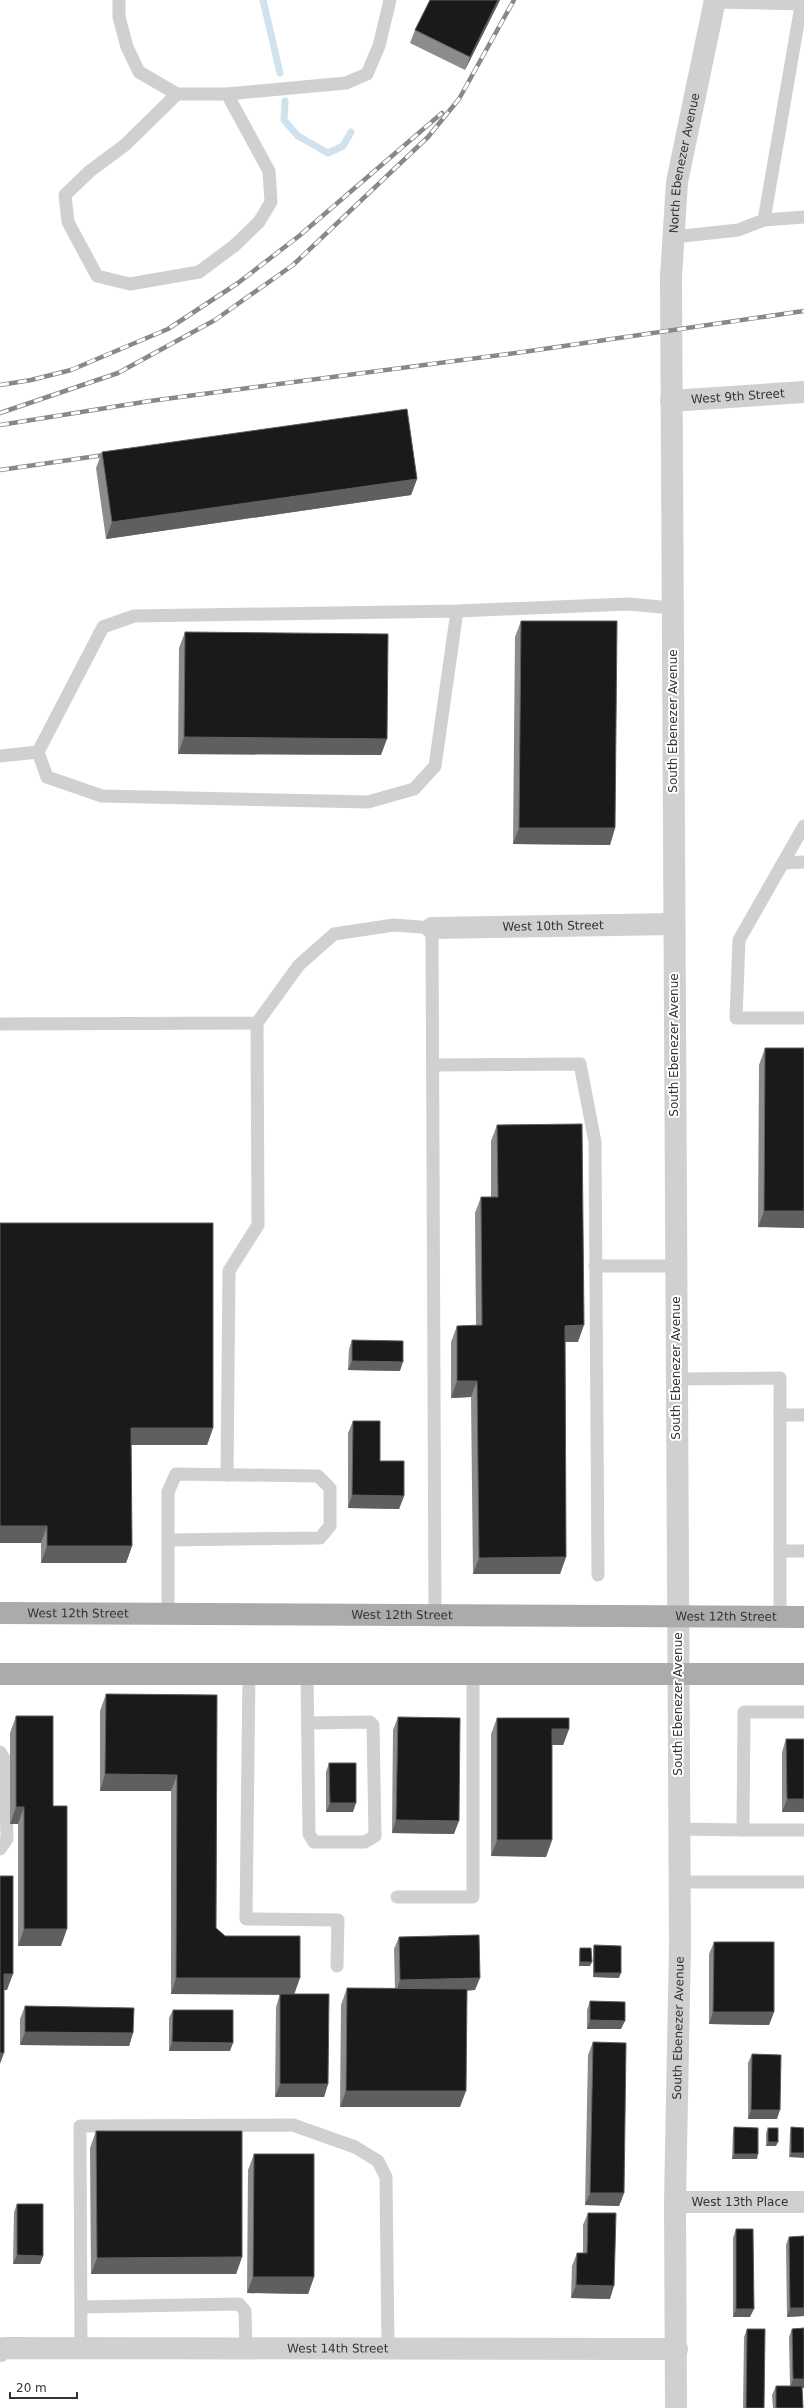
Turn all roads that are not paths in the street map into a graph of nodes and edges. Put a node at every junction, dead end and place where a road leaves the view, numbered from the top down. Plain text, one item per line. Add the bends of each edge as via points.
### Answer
1 (119, 0) edge
2 (390, 0) edge
3 (715, 1) edge
4 (803, 3) edge
5 (177, 94) junction
6 (227, 94) junction
7 (804, 217) edge
8 (764, 220) junction
9 (674, 237) junction
10 (670, 329) joint
11 (804, 392) edge
12 (671, 400) junction
13 (672, 608) junction
14 (457, 611) junction
15 (38, 752) junction
16 (0, 756) edge
17 (804, 826) edge
18 (804, 862) edge
19 (783, 863) junction
20 (674, 924) junction
21 (432, 928) junction
22 (804, 1018) edge
23 (257, 1023) junction
24 (0, 1024) edge
25 (432, 1065) junction
26 (596, 1266) junction
27 (676, 1266) junction
28 (676, 1379) junction
29 (780, 1415) junction
30 (804, 1415) edge
31 (227, 1475) junction
32 (168, 1540) junction
33 (780, 1551) junction
34 (804, 1551) edge
35 (598, 1575) dead end
36 (0, 1613) edge
37 (168, 1614) junction
38 (436, 1615) junction
39 (678, 1616) junction
40 (780, 1616) junction
41 (804, 1617) edge
42 (249, 1673) junction
43 (307, 1673) junction
44 (473, 1673) junction
45 (0, 1674) edge
46 (678, 1674) junction
47 (804, 1674) edge
48 (804, 1712) edge
49 (308, 1723) junction
50 (0, 1752) edge
51 (679, 1830) junction
52 (743, 1830) junction
53 (804, 1830) edge
54 (0, 1849) edge
55 (680, 1882) junction
56 (804, 1882) edge
57 (397, 1897) dead end
58 (337, 1966) dead end
59 (675, 2202) junction
60 (804, 2202) edge
61 (81, 2306) junction
62 (81, 2348) junction
63 (246, 2348) junction
64 (388, 2349) junction
65 (677, 2349) junction
66 (0, 2351) edge
67 (676, 2408) edge

1 - 5 lane via 119,17 127,47 139,72
2 - 6 lane via 379,46 368,74 346,83
3 - 4 lane
3 - 9 street, North Ebenezer Avenue via 677,182
4 - 8 lane
5 - 6 lane
5 - 6 lane via 125,145 90,170 65,195 68,222 97,276 130,284 199,272 234,246 259,222 271,202 269,170
7 - 8 lane
8 - 9 lane via 738,230
9 - 10 street, North Ebenezer Avenue
10 - 12 street, South Ebenezer Avenue
11 - 12 street, West 9th Street
12 - 13 street, South Ebenezer Avenue
13 - 14 lane via 628,604
13 - 20 street, South Ebenezer Avenue
14 - 15 lane via 134,616 103,627
14 - 15 lane via 436,766 414,789 368,802 102,796 47,777
15 - 16 lane
17 - 19 lane
18 - 19 lane
19 - 22 lane via 739,940 736,1018
20 - 21 street, West 10th Street
20 - 27 street, South Ebenezer Avenue
21 - 23 lane via 394,925 334,934 299,966
21 - 25 lane
23 - 24 lane
23 - 31 lane via 258,1225 229,1271
25 - 26 lane via 580,1064 595,1142
25 - 38 lane
26 - 27 lane
26 - 35 lane
27 - 28 street, South Ebenezer Avenue
28 - 29 lane via 780,1378
28 - 39 street, South Ebenezer Avenue
29 - 30 lane
29 - 33 lane
31 - 32 lane via 176,1474 168,1492
31 - 32 lane via 318,1476 330,1488 330,1526 320,1538
32 - 37 lane
33 - 34 lane
33 - 40 lane
36 - 37 main road, West 12th Street
37 - 38 main road, West 12th Street
38 - 39 main road, West 12th Street
39 - 40 main road, West 12th Street
39 - 46 street, South Ebenezer Avenue
40 - 41 main road, West 12th Street
42 - 43 main road
42 - 45 main road
42 - 58 lane via 246,1919 338,1920
43 - 44 main road
43 - 49 lane
44 - 46 main road
44 - 57 lane via 473,1897
46 - 47 main road
46 - 51 street, South Ebenezer Avenue
48 - 52 lane via 744,1712
49 - 49 lane via 309,1834 314,1842 365,1842 375,1836 373,1725 370,1722
50 - 54 lane via 5,1760 7,1839
51 - 52 lane
51 - 55 street, South Ebenezer Avenue
52 - 53 lane
55 - 56 lane
55 - 59 street, South Ebenezer Avenue
59 - 60 street, West 13th Place
59 - 65 street, South Ebenezer Avenue
61 - 62 lane
61 - 63 lane via 239,2304 245,2311
61 - 64 lane via 80,2126 293,2125 355,2147 378,2161 386,2177
62 - 63 street, West 14th Street
62 - 66 street, West 14th Street via 4,2348
63 - 64 street, West 14th Street
64 - 65 street, West 14th Street
65 - 67 street, South Ebenezer Avenue

